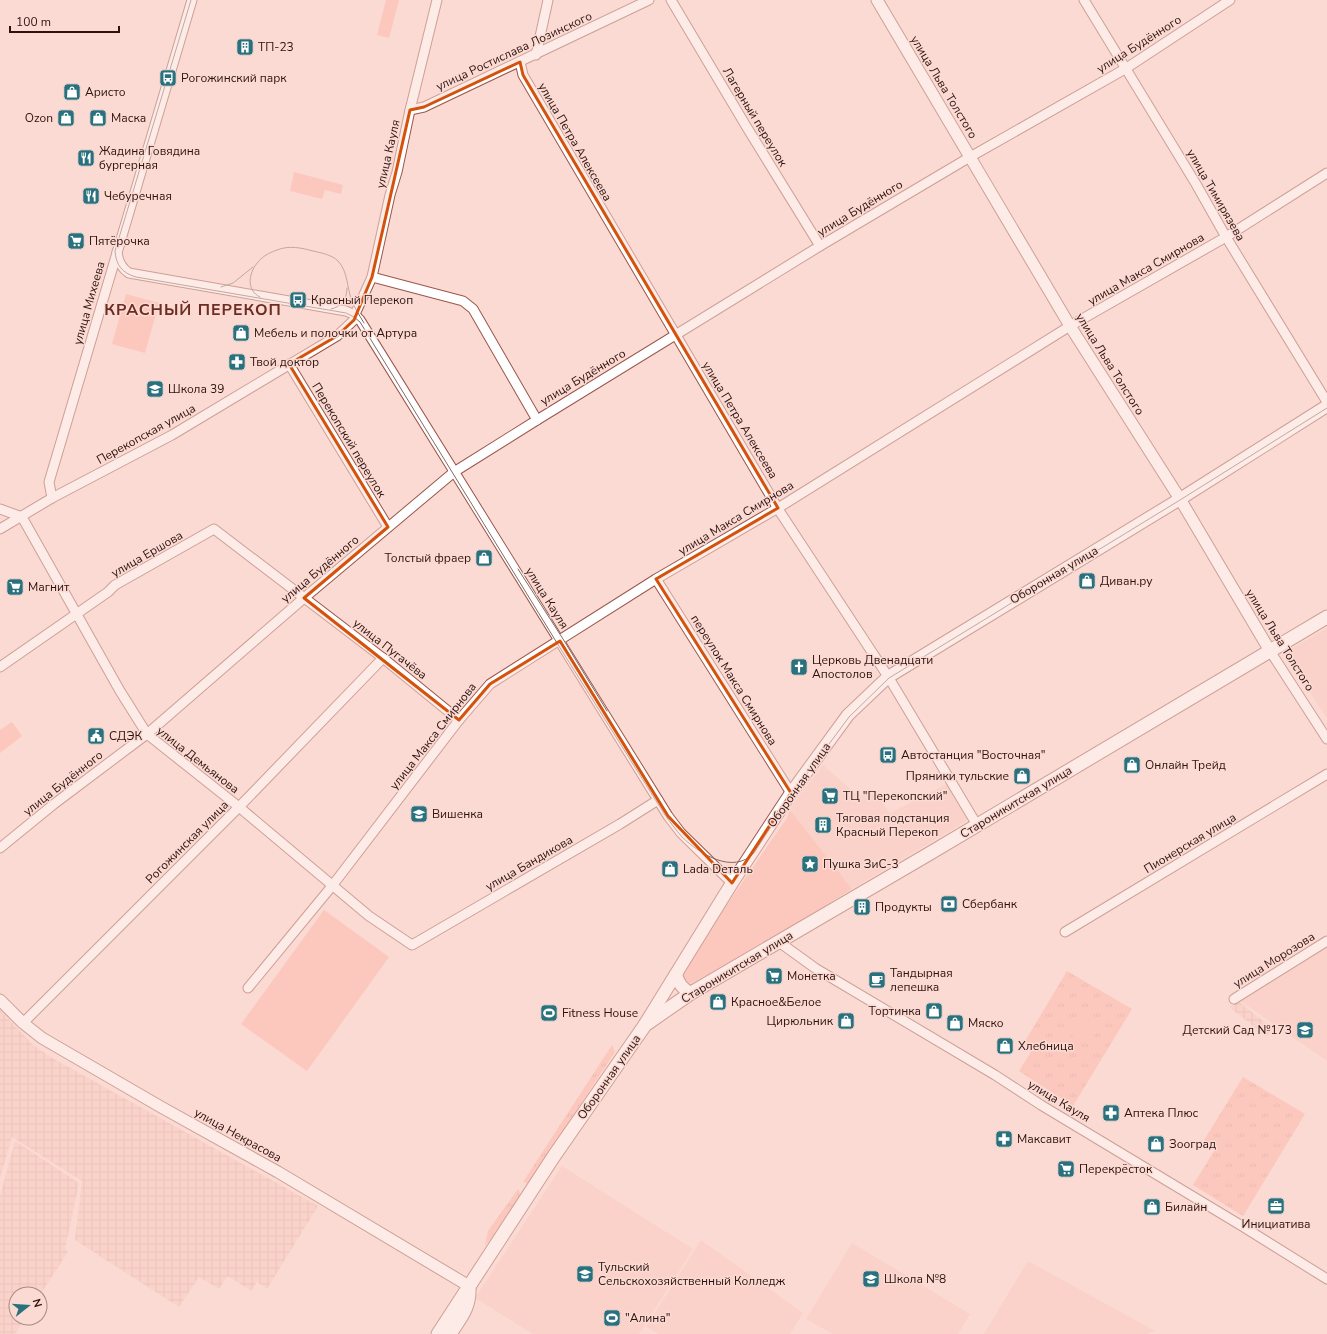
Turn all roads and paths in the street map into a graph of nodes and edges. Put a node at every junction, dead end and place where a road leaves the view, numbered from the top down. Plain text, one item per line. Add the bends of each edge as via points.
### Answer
1 (192, 0) edge
2 (437, 0) edge
3 (548, 0) edge
4 (649, 0) edge
5 (671, 0) edge
6 (877, 0) edge
7 (1084, 0) edge
8 (1230, 0) edge
9 (536, 55) junction
10 (520, 62) junction
11 (1125, 69) junction
12 (410, 110) junction
13 (970, 157) junction
14 (1327, 173) edge
15 (1226, 237) junction
16 (820, 246) junction
17 (117, 252) junction
18 (372, 277) junction
19 (355, 314) junction
20 (1070, 326) junction
21 (675, 335) junction
22 (289, 364) junction
23 (1327, 402) edge
24 (1327, 406) edge
25 (537, 420) junction
26 (454, 472) junction
27 (52, 498) junction
28 (1180, 499) junction
29 (778, 508) junction
30 (0, 509) edge
31 (22, 517) junction
32 (388, 527) junction
33 (0, 529) edge
34 (656, 579) junction
35 (304, 598) junction
36 (76, 614) junction
37 (1327, 617) edge
38 (560, 641) junction
39 (1270, 651) junction
40 (383, 658) junction
41 (0, 667) edge
42 (888, 677) junction
43 (459, 720) junction
44 (147, 734) junction
45 (1327, 739) edge
46 (1327, 774) edge
47 (791, 793) junction
48 (658, 800) junction
49 (238, 807) junction
50 (977, 825) junction
51 (0, 848) edge
52 (732, 883) junction
53 (332, 886) junction
54 (1065, 932) dead end
55 (779, 942) junction
56 (1327, 942) edge
57 (412, 945) joint
58 (676, 974) junction
59 (248, 988) dead end
60 (691, 993) junction
61 (1234, 999) dead end
62 (0, 1000) edge
63 (23, 1023) junction
64 (645, 1025) junction
65 (1327, 1279) edge
66 (467, 1293) junction
67 (438, 1334) edge
68 (450, 1334) edge

1 - 17 street, улица Михеева
2 - 12 street, улица Кауля
3 - 9 street
4 - 9 street, улица Ростислава Лозинского
5 - 16 street, Лагерный переулок
6 - 13 street, улица Льва Толстого
7 - 11 street, улица Тимирязева
8 - 11 street, улица Будённого
9 - 10 street, улица Ростислава Лозинского
10 - 12 street, улица Ростислава Лозинского via 424,107
10 - 21 street, улица Петра Алексеева via 522,76
11 - 13 street, улица Будённого
11 - 15 street, улица Тимирязева
12 - 18 street, улица Кауля via 398,172 390,195
13 - 16 street, улица Будённого
13 - 20 street, улица Льва Толстого
14 - 15 street, улица Макса Смирнова
15 - 20 street, улица Макса Смирнова
15 - 23 street, улица Тимирязева
16 - 21 street, улица Будённого
17 - 19 street via 121,266 129,273
17 - 27 street, улица Михеева via 49,482
18 - 19 street, улица Кауля
18 - 25 street via 468,304
19 - 22 street, Перекопская улица via 354,320 337,336
19 - 26 street, улица Кауля
20 - 28 street, улица Льва Толстого
20 - 29 street, улица Макса Смирнова
21 - 25 street, улица Будённого
21 - 29 street, улица Петра Алексеева
22 - 27 street, Перекопская улица via 172,435
22 - 32 street, Перекопский переулок
24 - 28 main road, Оборонная улица
25 - 26 street, улица Будённого
26 - 32 street, улица Будённого
26 - 38 street, улица Кауля
27 - 31 street, Перекопская улица
28 - 39 street, улица Льва Толстого
28 - 42 main road, Оборонная улица
29 - 34 street, улица Макса Смирнова
29 - 42 street, улица Петра Алексеева
30 - 31 street
31 - 33 street, Перекопская улица
31 - 36 street, улица Демьянова
32 - 35 street, улица Будённого
34 - 38 street, улица Макса Смирнова
34 - 47 street, переулок Макса Смирнова
35 - 36 street, улица Ершова via 214,529 115,585
35 - 40 street, улица Пугачёва
35 - 44 street, улица Будённого
36 - 41 street, улица Ершова
36 - 44 street, улица Демьянова
37 - 39 main road, Староникитская улица
38 - 43 street, улица Макса Смирнова via 490,684
38 - 48 street, улица Кауля
39 - 45 street, улица Льва Толстого
39 - 50 main road, Староникитская улица
40 - 43 street, улица Пугачёва
40 - 49 street, Рогожинская улица
42 - 47 main road, Оборонная улица via 848,715
42 - 50 street, улица Петра Алексеева
43 - 53 street, улица Макса Смирнова
44 - 49 street, улица Демьянова
44 - 51 street, улица Будённого
46 - 54 street, Пионерская улица
47 - 52 main road, Оборонная улица
48 - 52 street, улица Кауля via 681,833
48 - 57 street, улица Бандикова
49 - 53 street, улица Демьянова
49 - 63 street, Рогожинская улица
50 - 55 main road, Староникитская улица
52 - 58 main road, Оборонная улица
53 - 57 street, улица Демьянова via 369,916
53 - 59 street, улица Макса Смирнова
55 - 60 main road, Староникитская улица
55 - 65 street, улица Кауля via 820,972 988,1071
56 - 61 street, улица Морозова
58 - 60 main road via 682,987
58 - 64 main road, Оборонная улица
60 - 64 main road, Староникитская улица
62 - 63 street, улица Некрасова
63 - 66 street, улица Некрасова via 42,1038 278,1172
64 - 66 main road, Оборонная улица via 554,1156
66 - 67 main road, Оборонная улица
66 - 68 main road via 467,1307

